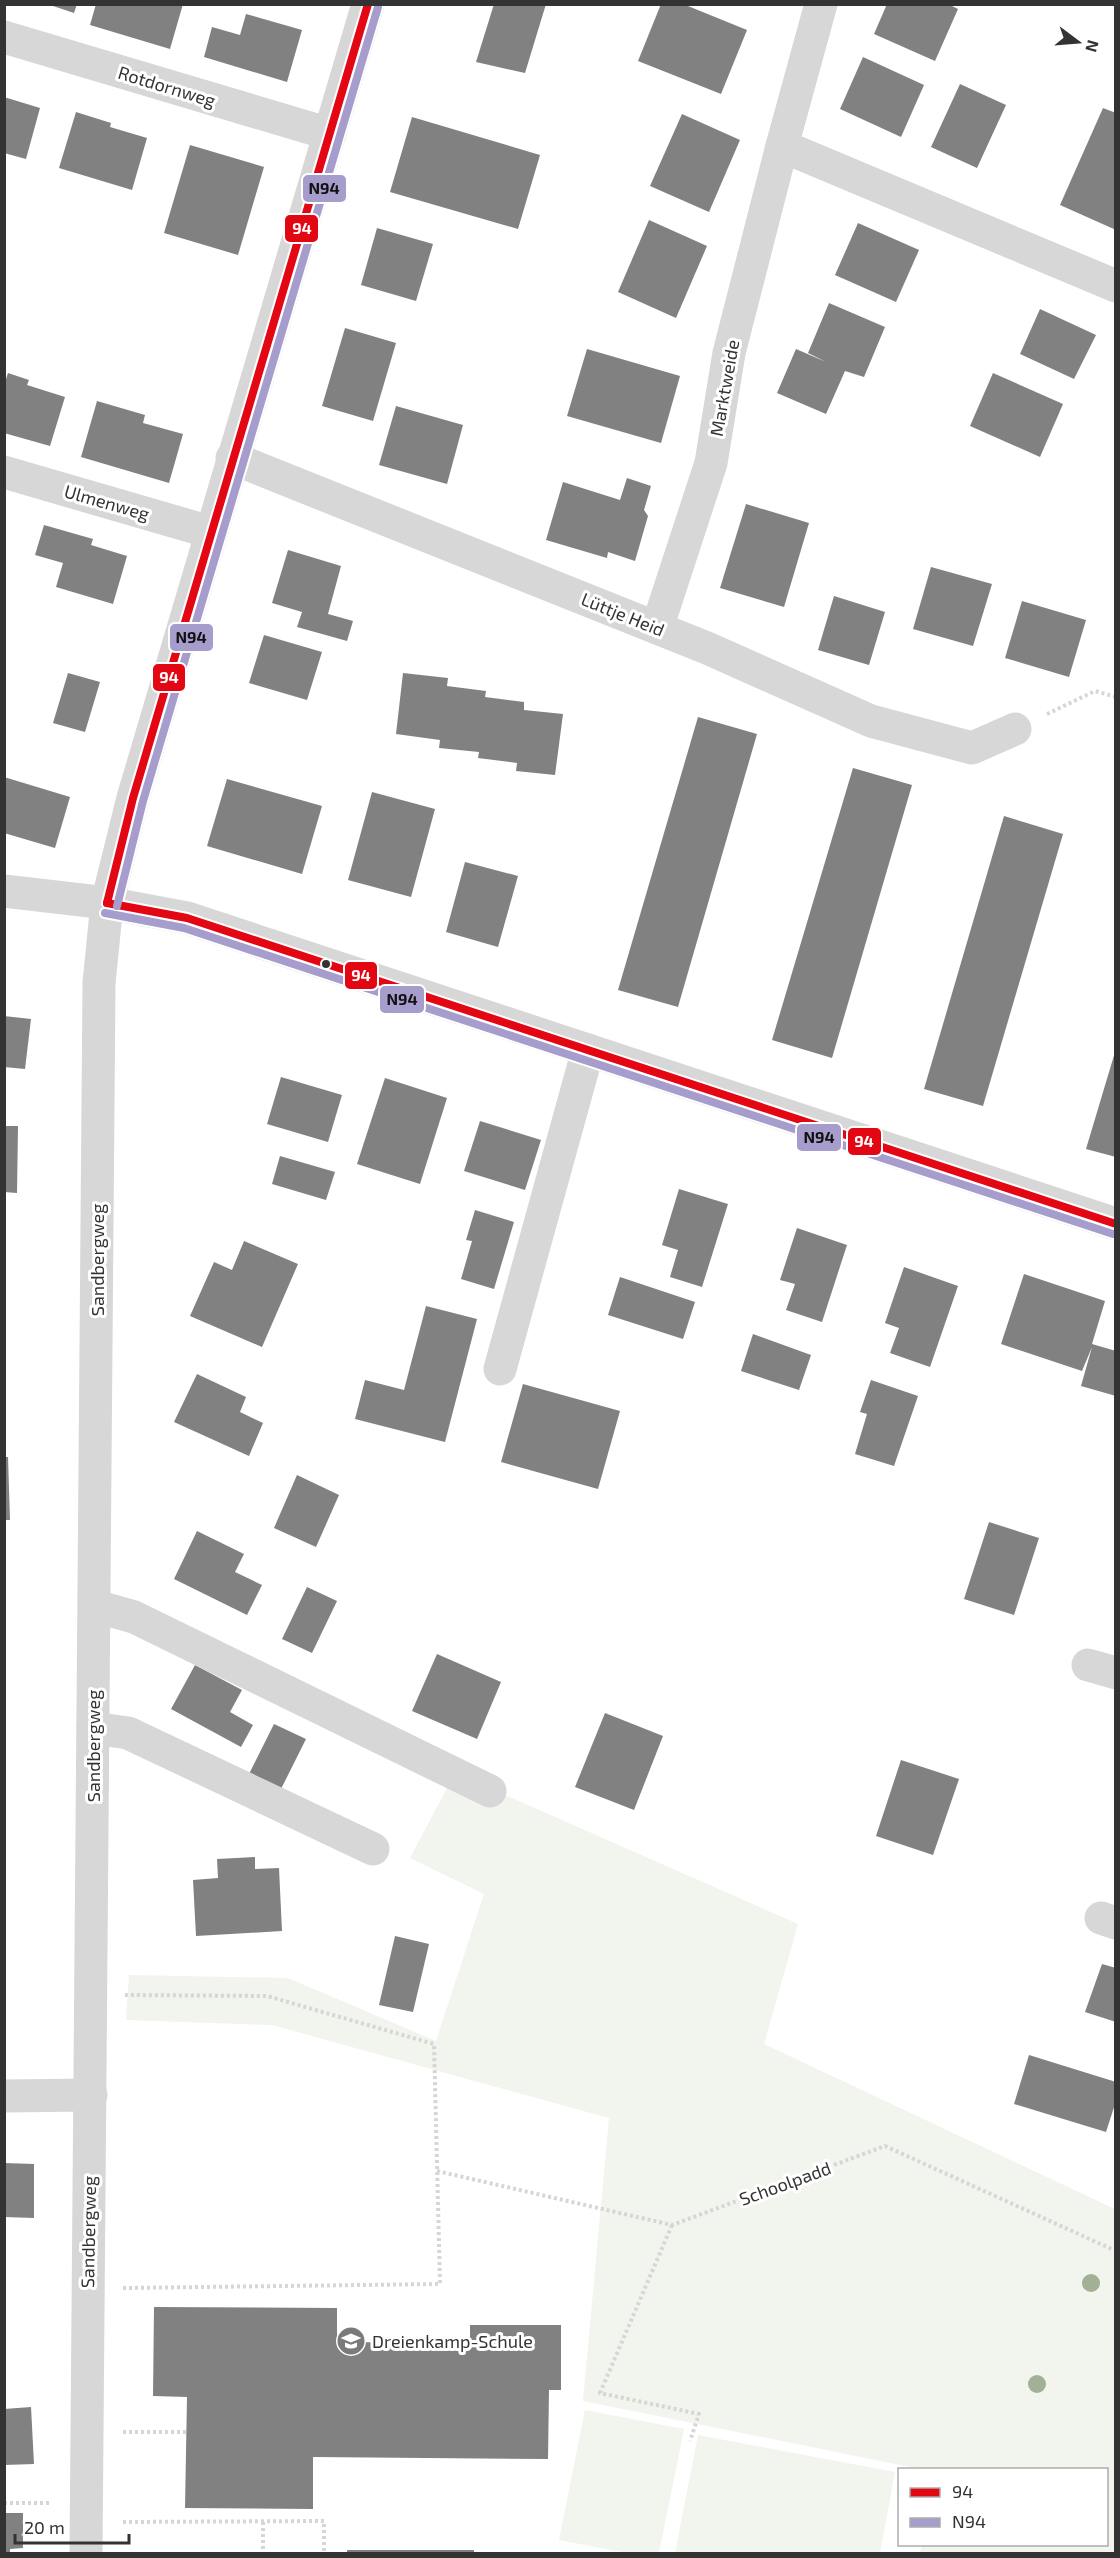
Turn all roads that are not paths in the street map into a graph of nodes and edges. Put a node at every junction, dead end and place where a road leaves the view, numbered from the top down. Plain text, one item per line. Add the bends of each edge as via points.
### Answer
1 (368, 4) edge
2 (821, 4) edge
3 (4, 37) edge
4 (330, 134) junction
5 (782, 146) junction
6 (1116, 286) edge
7 (232, 458) junction
8 (4, 472) edge
9 (210, 532) junction
10 (657, 628) junction
11 (1015, 729) road end
12 (4, 891) edge
13 (107, 903) junction
14 (588, 1050) junction
15 (1116, 1224) edge
16 (500, 1369) dead end
17 (94, 1606) junction
18 (93, 1728) junction
19 (490, 1791) dead end
20 (373, 1849) dead end
21 (91, 2095) junction
22 (4, 2096) edge
23 (86, 2526) edge

1 - 4 street, Sandbergweg
2 - 5 street, Marktweide
3 - 4 street, Rotdornweg
4 - 7 street, Sandbergweg
5 - 6 street
5 - 10 street, Marktweide via 729,353 711,463
7 - 9 street, Sandbergweg
7 - 10 street, Lüttje Heid
8 - 9 street, Ulmenweg
9 - 13 street, Sandbergweg via 133,798
10 - 11 street, Lüttje Heid via 871,721 972,748
12 - 13 street
13 - 14 street via 188,918
13 - 17 street, Sandbergweg via 99,983
14 - 15 street
14 - 16 street
17 - 18 street, Sandbergweg
17 - 19 street via 134,1617
18 - 20 street via 128,1733
18 - 21 street, Sandbergweg
21 - 22 street
21 - 23 street, Sandbergweg

